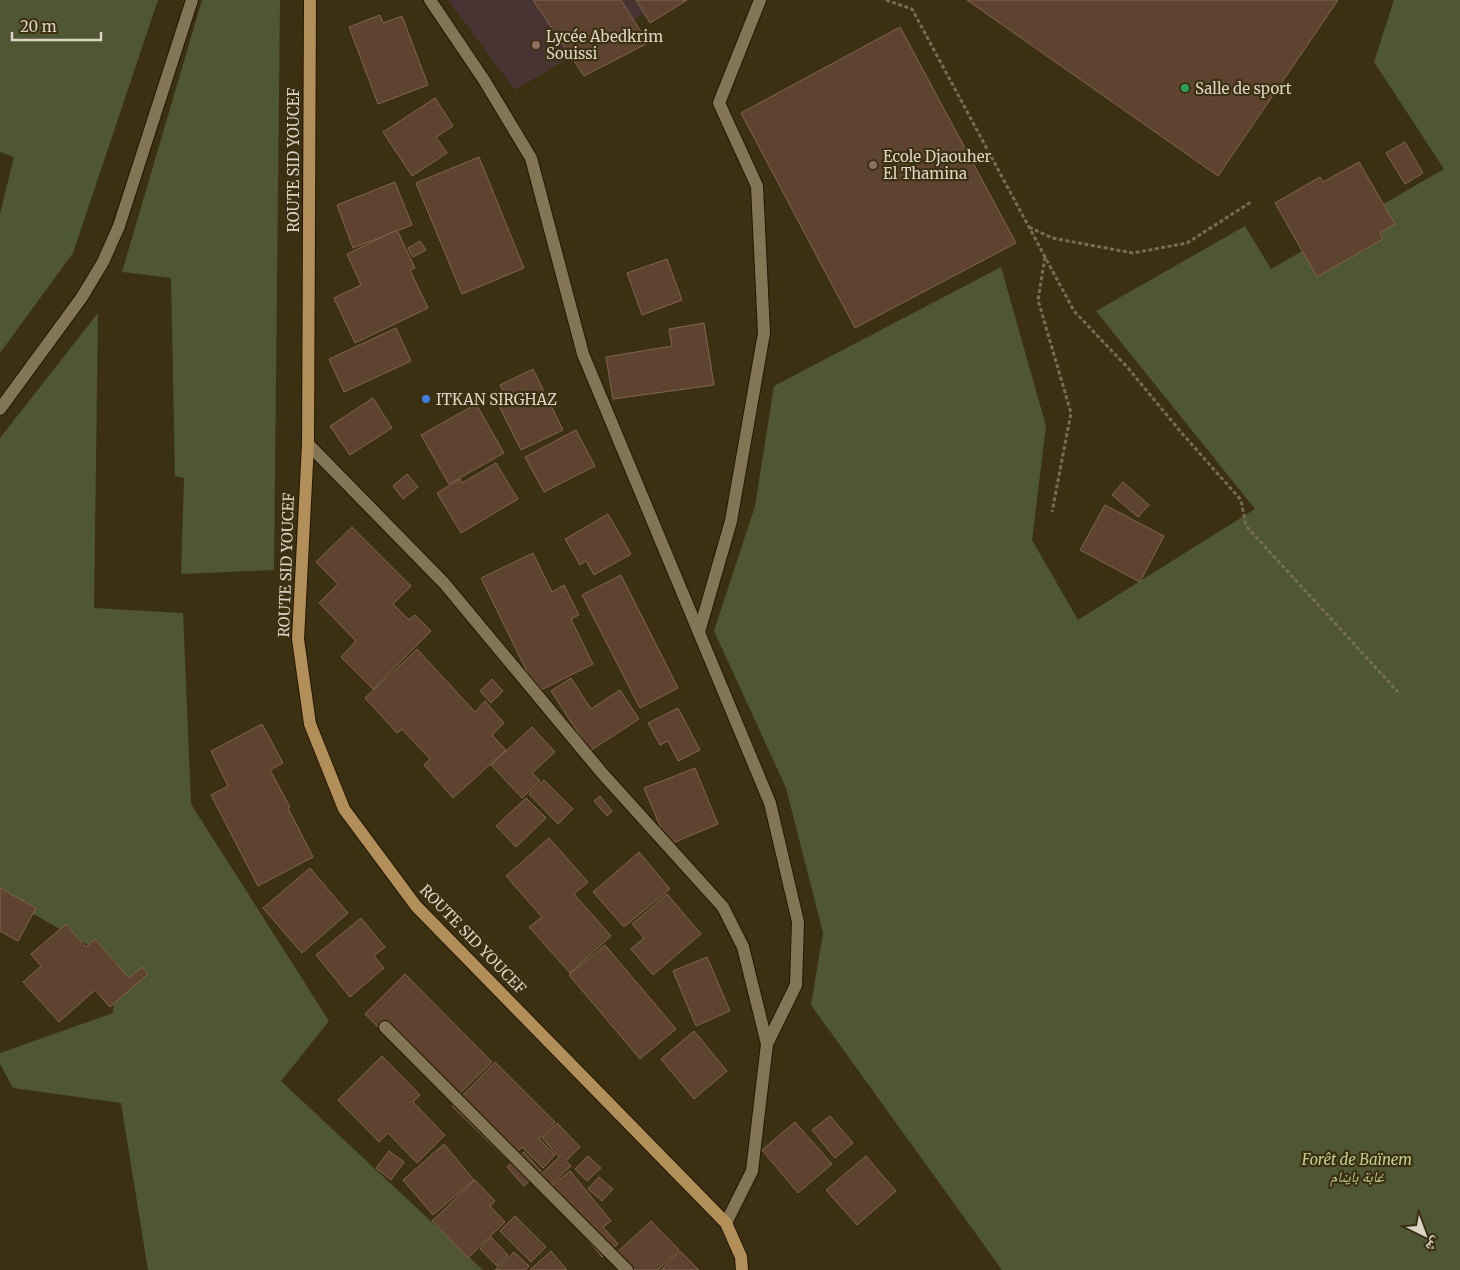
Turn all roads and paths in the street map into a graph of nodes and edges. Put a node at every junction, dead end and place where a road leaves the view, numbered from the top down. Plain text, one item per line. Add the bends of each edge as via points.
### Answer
1 (192, 0) edge
2 (310, 0) edge
3 (430, 0) edge
4 (760, 0) edge
5 (886, 0) edge
6 (1251, 202) dead end
7 (1029, 226) junction
8 (1045, 257) junction
9 (0, 409) edge
10 (308, 444) junction
11 (1052, 512) dead end
12 (699, 632) junction
13 (1398, 692) dead end
14 (385, 1027) dead end
15 (767, 1044) junction
16 (726, 1222) junction
17 (627, 1270) edge
18 (742, 1270) edge

1 - 9 street via 119,226 103,262 82,297
2 - 10 main road, ROUTE SID YOUCEF
3 - 12 street via 531,158 583,354
4 - 12 street via 719,103 757,186 764,333 731,521
5 - 7 path via 912,9
6 - 7 path via 1187,243 1133,253 1052,238
7 - 8 path
8 - 11 path via 1038,300 1071,413
8 - 13 path via 1074,311 1128,368 1240,500 1246,526
10 - 15 street via 444,584 602,773 723,907 742,947
10 - 16 main road, ROUTE SID YOUCEF via 298,639 310,724 344,809 416,906
12 - 15 street via 770,803 798,922 796,985
14 - 17 street
15 - 16 street via 752,1171
16 - 18 main road, ROUTE SID YOUCEF via 741,1257

